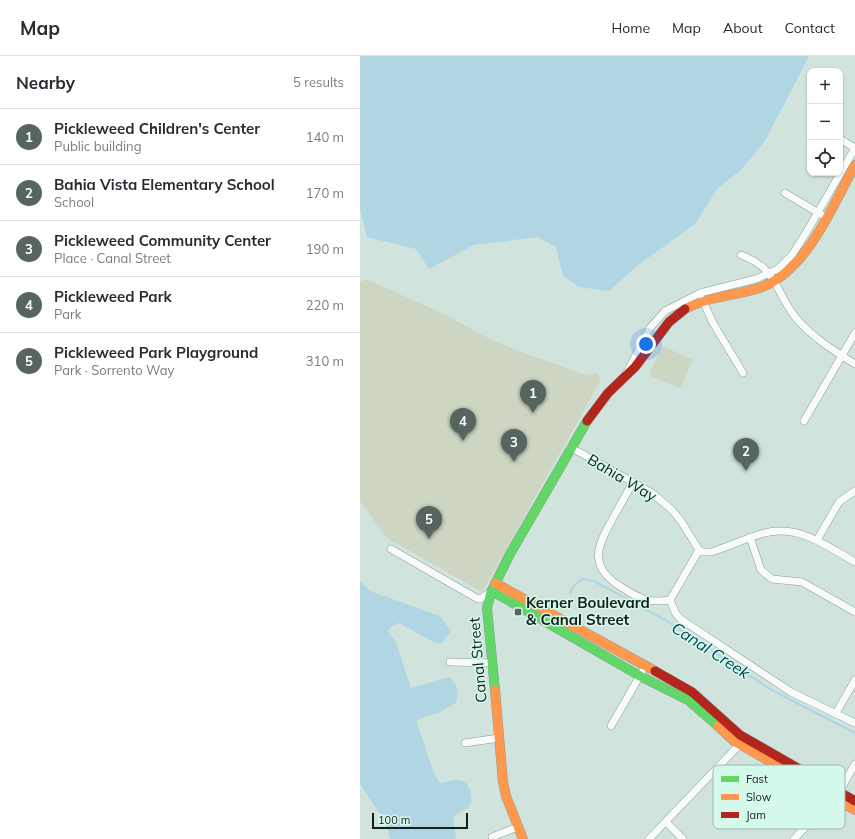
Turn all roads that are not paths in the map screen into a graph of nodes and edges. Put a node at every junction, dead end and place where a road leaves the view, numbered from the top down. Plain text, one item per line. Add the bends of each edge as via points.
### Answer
1 (842, 140) edge
2 (855, 148) edge
3 (855, 164) edge
4 (785, 193) dead end
5 (822, 215) junction
6 (740, 255) dead end
7 (769, 273) junction
8 (776, 281) junction
9 (701, 297) junction
10 (855, 333) edge
11 (842, 356) junction
12 (855, 364) edge
13 (743, 372) dead end
14 (804, 421) dead end
15 (570, 447) junction
16 (633, 482) junction
17 (855, 491) edge
18 (750, 538) junction
19 (817, 540) junction
20 (391, 549) dead end
21 (699, 550) junction
22 (855, 562) edge
23 (494, 587) junction
24 (670, 600) junction
25 (855, 612) edge
26 (450, 662) dead end
27 (492, 663) junction
28 (645, 667) junction
29 (640, 676) junction
30 (855, 680) edge
31 (836, 713) junction
32 (855, 723) edge
33 (611, 726) dead end
34 (499, 738) junction
35 (743, 742) junction
36 (465, 743) dead end
37 (855, 764) edge
38 (721, 765) edge
39 (783, 765) edge
40 (713, 773) edge
41 (845, 780) edge
42 (845, 798) edge
43 (855, 801) edge
44 (845, 802) edge
45 (855, 810) edge
46 (666, 822) junction
47 (518, 827) junction
48 (804, 829) edge
49 (492, 837) dead end
50 (523, 839) edge
51 (649, 839) edge
52 (683, 839) edge
53 (794, 839) edge

1 - 2 street
2 - 5 street
3 - 5 street
4 - 5 street
5 - 7 street via 792,254
5 - 8 street via 801,258
6 - 7 street via 755,260
7 - 8 street
7 - 9 street
8 - 9 street, Canal Street via 763,286
8 - 11 street via 795,316 807,330
9 - 13 street via 713,323
9 - 15 street, Canal Street via 675,315 658,334 636,367 626,374 602,401
10 - 11 street
11 - 12 street
11 - 14 street
15 - 16 street, Bahia Way
15 - 23 street, Canal Street via 511,550
16 - 21 street, Bahia Way via 652,493 672,510
16 - 24 street via 600,541 601,570 609,580 647,602
17 - 19 street via 839,502
18 - 19 street via 771,531 787,530 806,534
18 - 21 street via 711,552
18 - 25 street via 762,570 772,579 802,582
19 - 22 street
20 - 23 street via 478,599
21 - 24 street
23 - 27 street, Canal Street via 487,605
23 - 28 street
23 - 29 street
24 - 31 street via 676,614 682,620 791,692
26 - 27 street
27 - 34 street, Canal Street
28 - 29 street
28 - 35 street via 692,692
29 - 33 street
29 - 35 street via 688,700
30 - 31 street
31 - 32 street
34 - 36 street
34 - 47 street, Canal Street via 504,787
35 - 38 street
35 - 39 street
37 - 41 street
40 - 46 street
42 - 43 street
44 - 45 street
46 - 51 street
46 - 52 street
47 - 49 street
47 - 50 street, Canal Street
48 - 53 street

